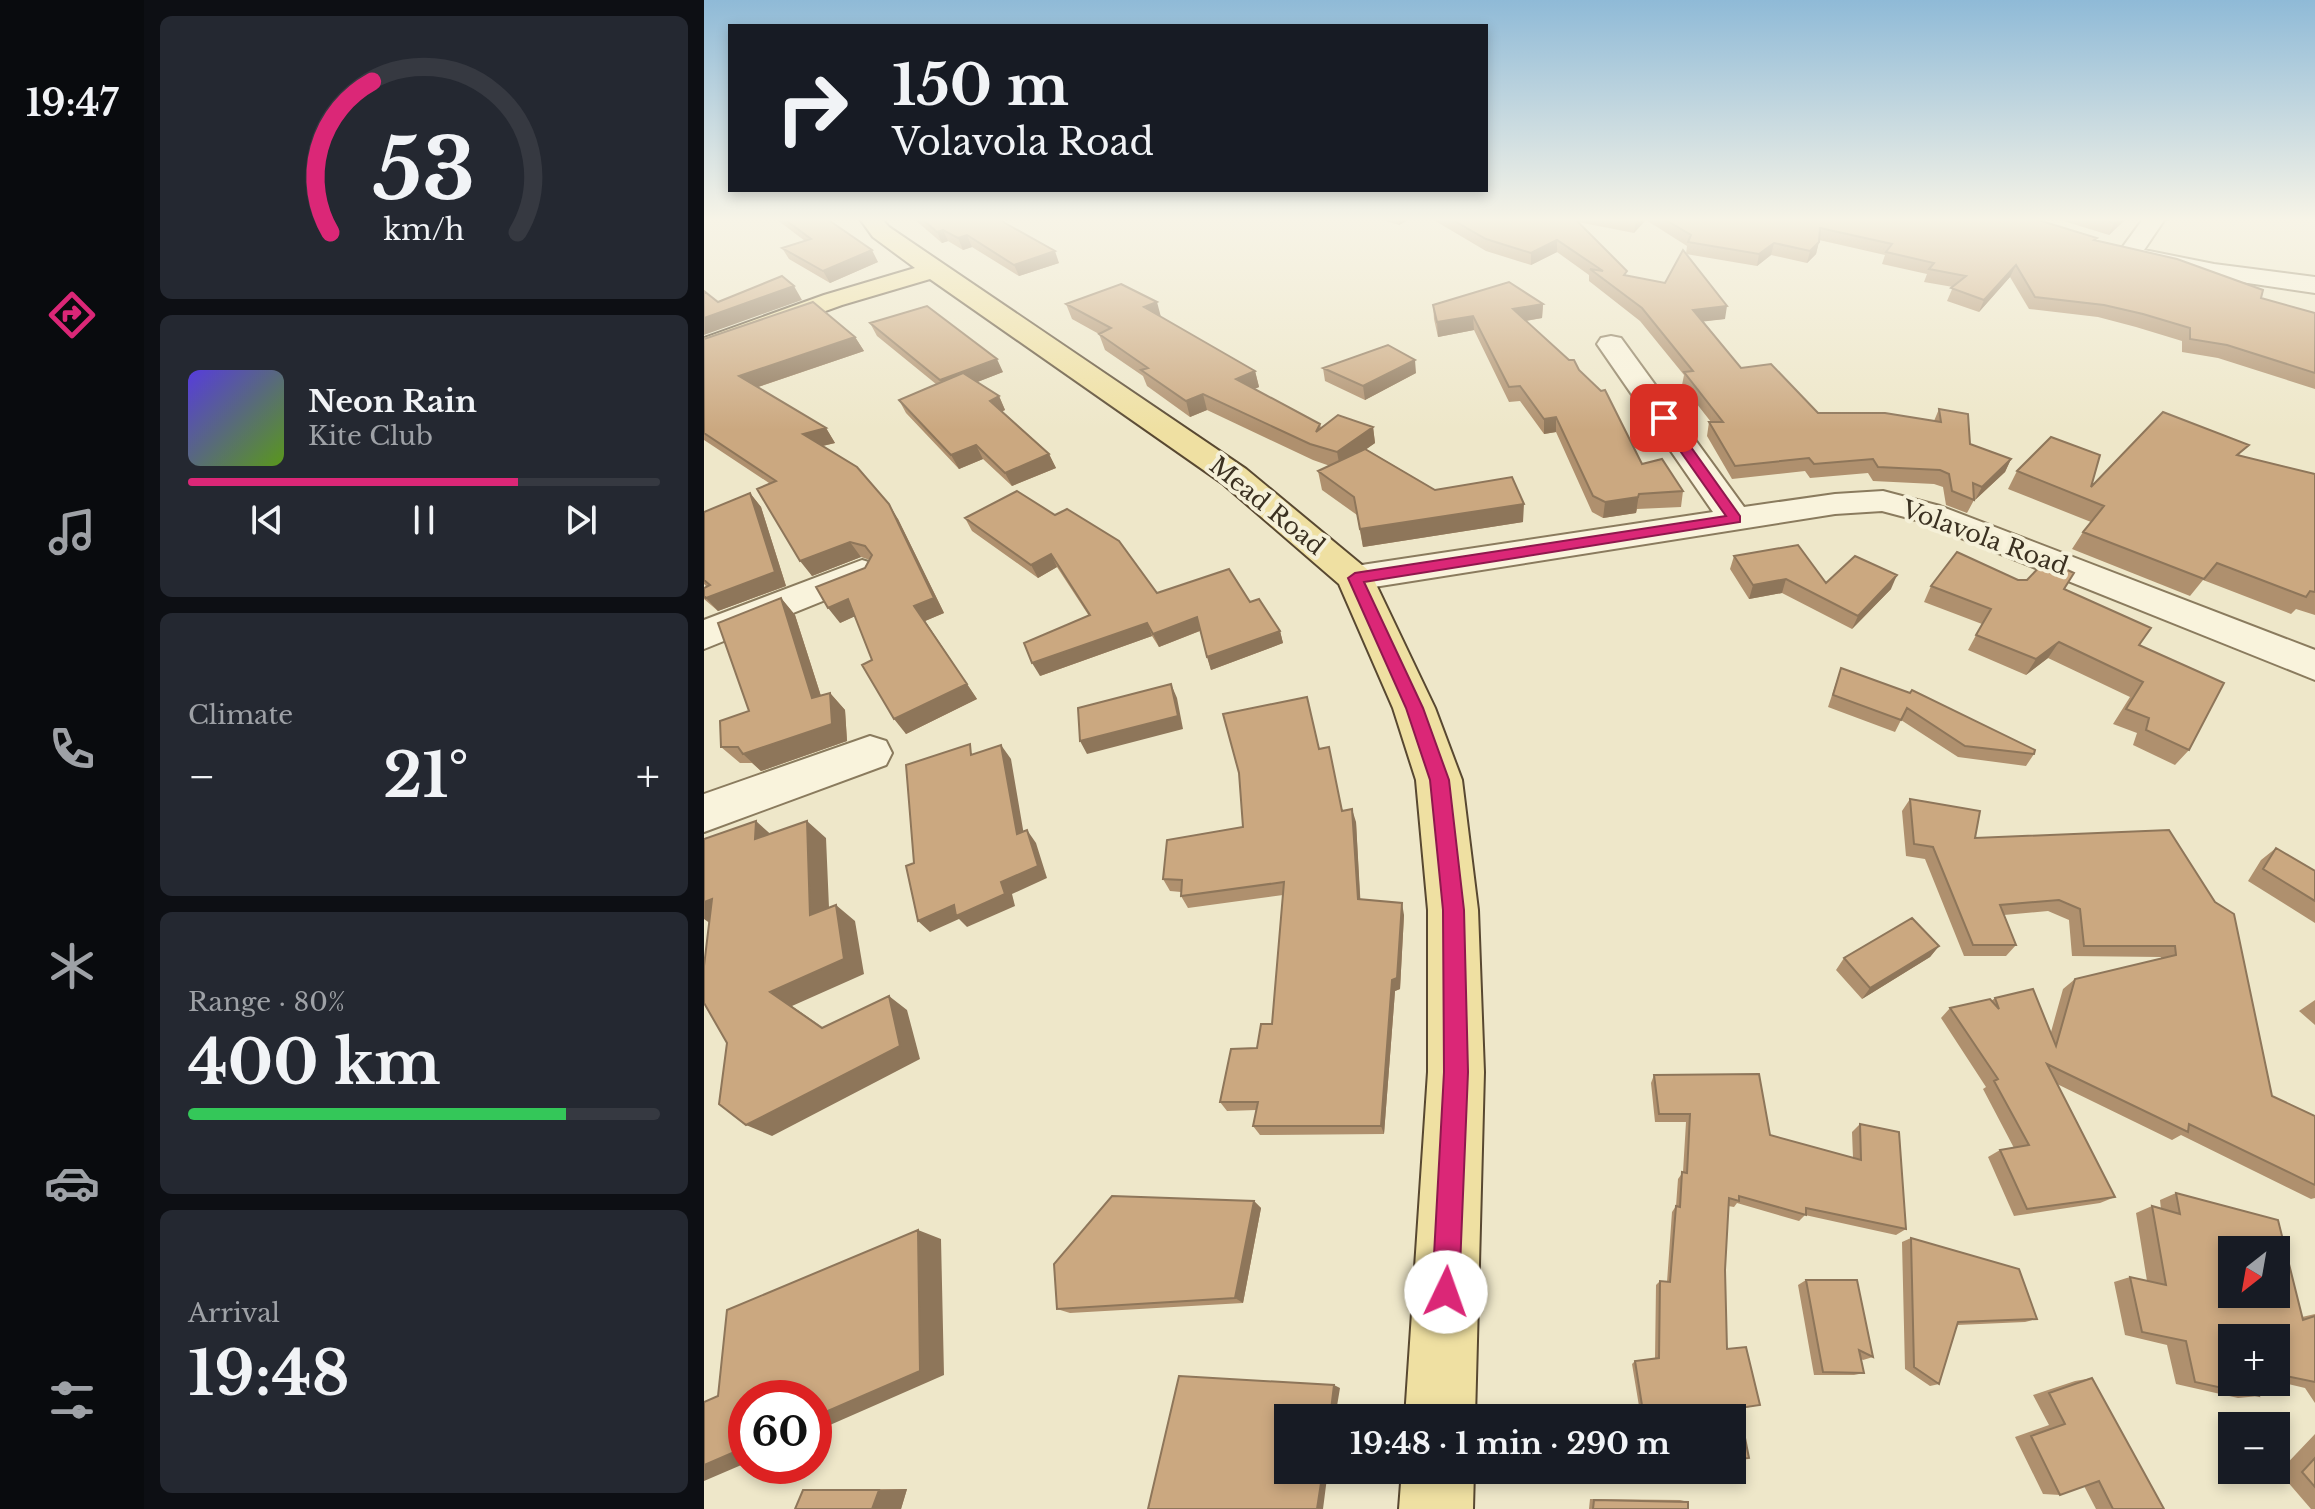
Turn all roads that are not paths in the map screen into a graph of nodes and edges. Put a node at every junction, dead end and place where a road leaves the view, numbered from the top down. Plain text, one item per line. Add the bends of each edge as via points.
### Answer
1 (869, 289) edge
2 (964, 289) edge
3 (1611, 344) dead end
4 (704, 347) edge
5 (1735, 519) junction
6 (862, 572) edge
7 (1355, 578) junction
8 (704, 635) edge
9 (2315, 666) edge
10 (870, 753) dead end
11 (704, 813) edge
12 (1441, 1404) edge
13 (1437, 1484) edge
14 (1436, 1509) edge

1 - 4 main road
2 - 7 main road, Mead Road via 1234,476
3 - 5 street
5 - 7 street, Volavola Road
5 - 9 street, Volavola Road via 1883,501 1928,513
6 - 8 street
7 - 12 main road, Mead Road via 1414,708 1439,780 1453,910 1456,1072
10 - 11 street
13 - 14 main road

